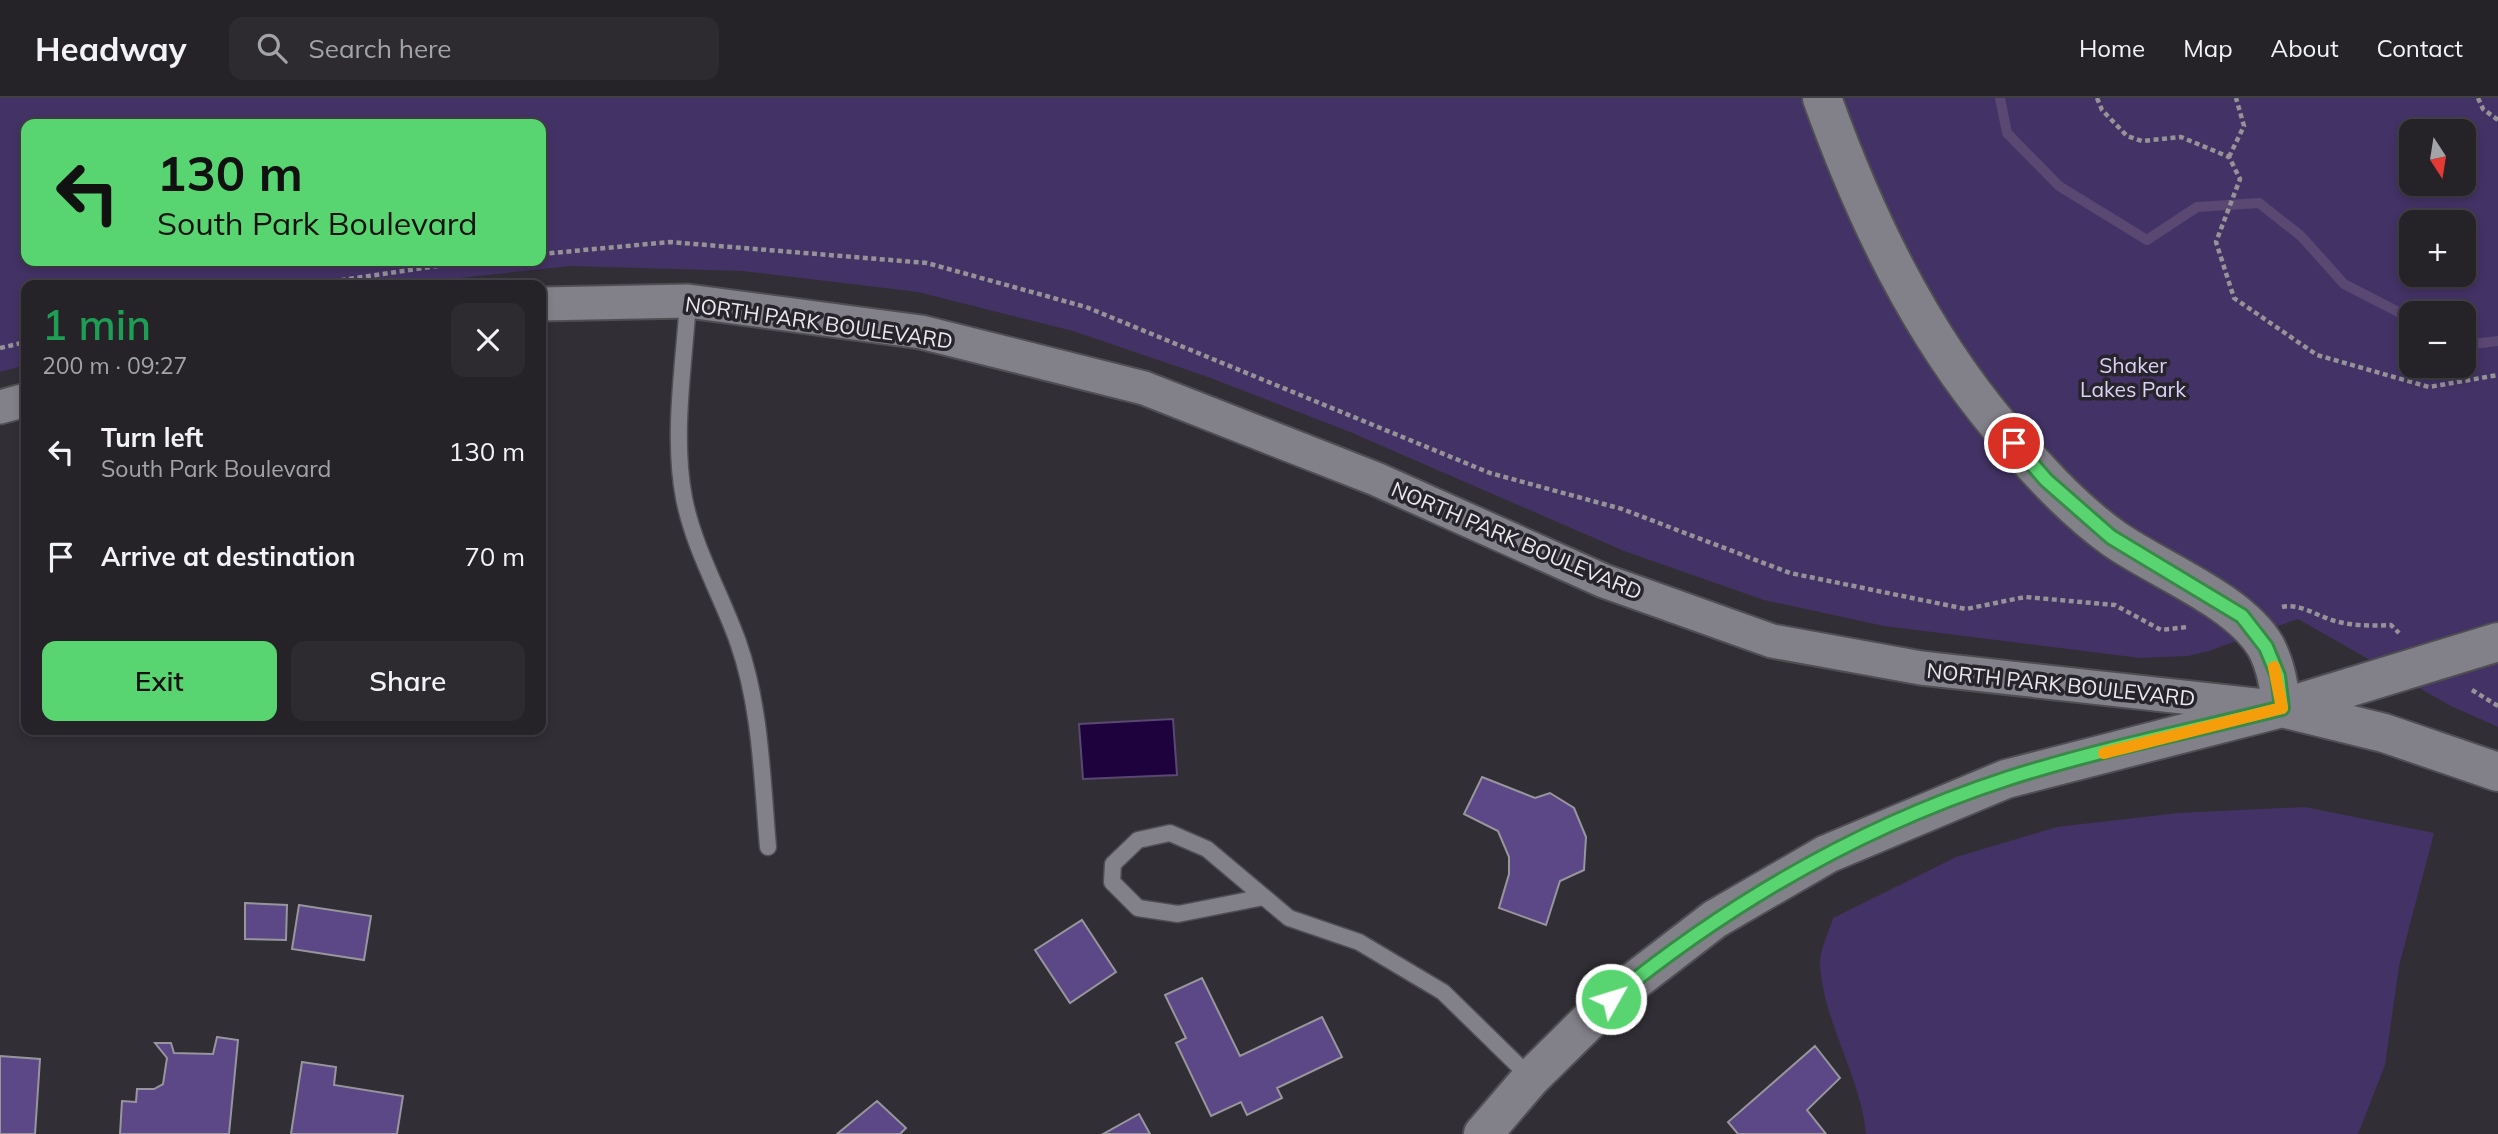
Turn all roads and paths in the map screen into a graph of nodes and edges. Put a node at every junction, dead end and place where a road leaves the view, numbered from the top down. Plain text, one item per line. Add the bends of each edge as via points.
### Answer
1 (1822, 98) edge
2 (2097, 98) edge
3 (2236, 98) edge
4 (2478, 98) edge
5 (2498, 120) edge
6 (2230, 157) junction
7 (546, 254) edge
8 (438, 266) edge
9 (341, 280) edge
10 (688, 301) junction
11 (546, 304) edge
12 (21, 343) edge
13 (0, 348) edge
14 (2498, 376) edge
15 (21, 401) edge
16 (0, 407) edge
17 (2292, 605) dead end
18 (2190, 627) dead end
19 (2408, 641) dead end
20 (2498, 642) edge
21 (2467, 687) dead end
22 (2498, 706) edge
23 (2282, 708) junction
24 (2498, 772) edge
25 (768, 847) dead end
26 (1264, 897) junction
27 (1531, 1078) junction
28 (1483, 1134) edge

1 - 23 main road via 1881,244 1997,424 2046,480 2111,537 2242,616 2266,647 2278,676
2 - 6 path via 2102,110 2127,136 2142,141 2181,137
3 - 6 path via 2244,126
4 - 5 path via 2483,109
6 - 14 path via 2240,178 2216,242 2234,298 2317,355 2429,387
7 - 18 path via 670,242 928,263 1086,307 1490,473 1622,509 1790,573 1966,609 2025,597 2115,605 2161,630
8 - 9 path
10 - 11 street, NORTH PARK BOULEVARD
10 - 23 street, NORTH PARK BOULEVARD via 921,332 1144,388 1376,479 1604,581 1772,641 1921,668
10 - 25 lane via 680,433 684,497 706,567 738,643 755,708
12 - 13 path
15 - 16 street
17 - 19 path via 2336,621 2390,625
20 - 23 main road
21 - 22 path
23 - 24 main road, NORTH PARK BOULEVARD via 2384,733
23 - 27 main road via 2006,779 1827,853 1725,912 1663,956 1611,999
26 - 26 lane via 1208,849 1171,833 1138,840 1112,864 1112,882 1138,908 1178,914
26 - 27 lane via 1289,918 1359,942 1443,992
27 - 28 main road

